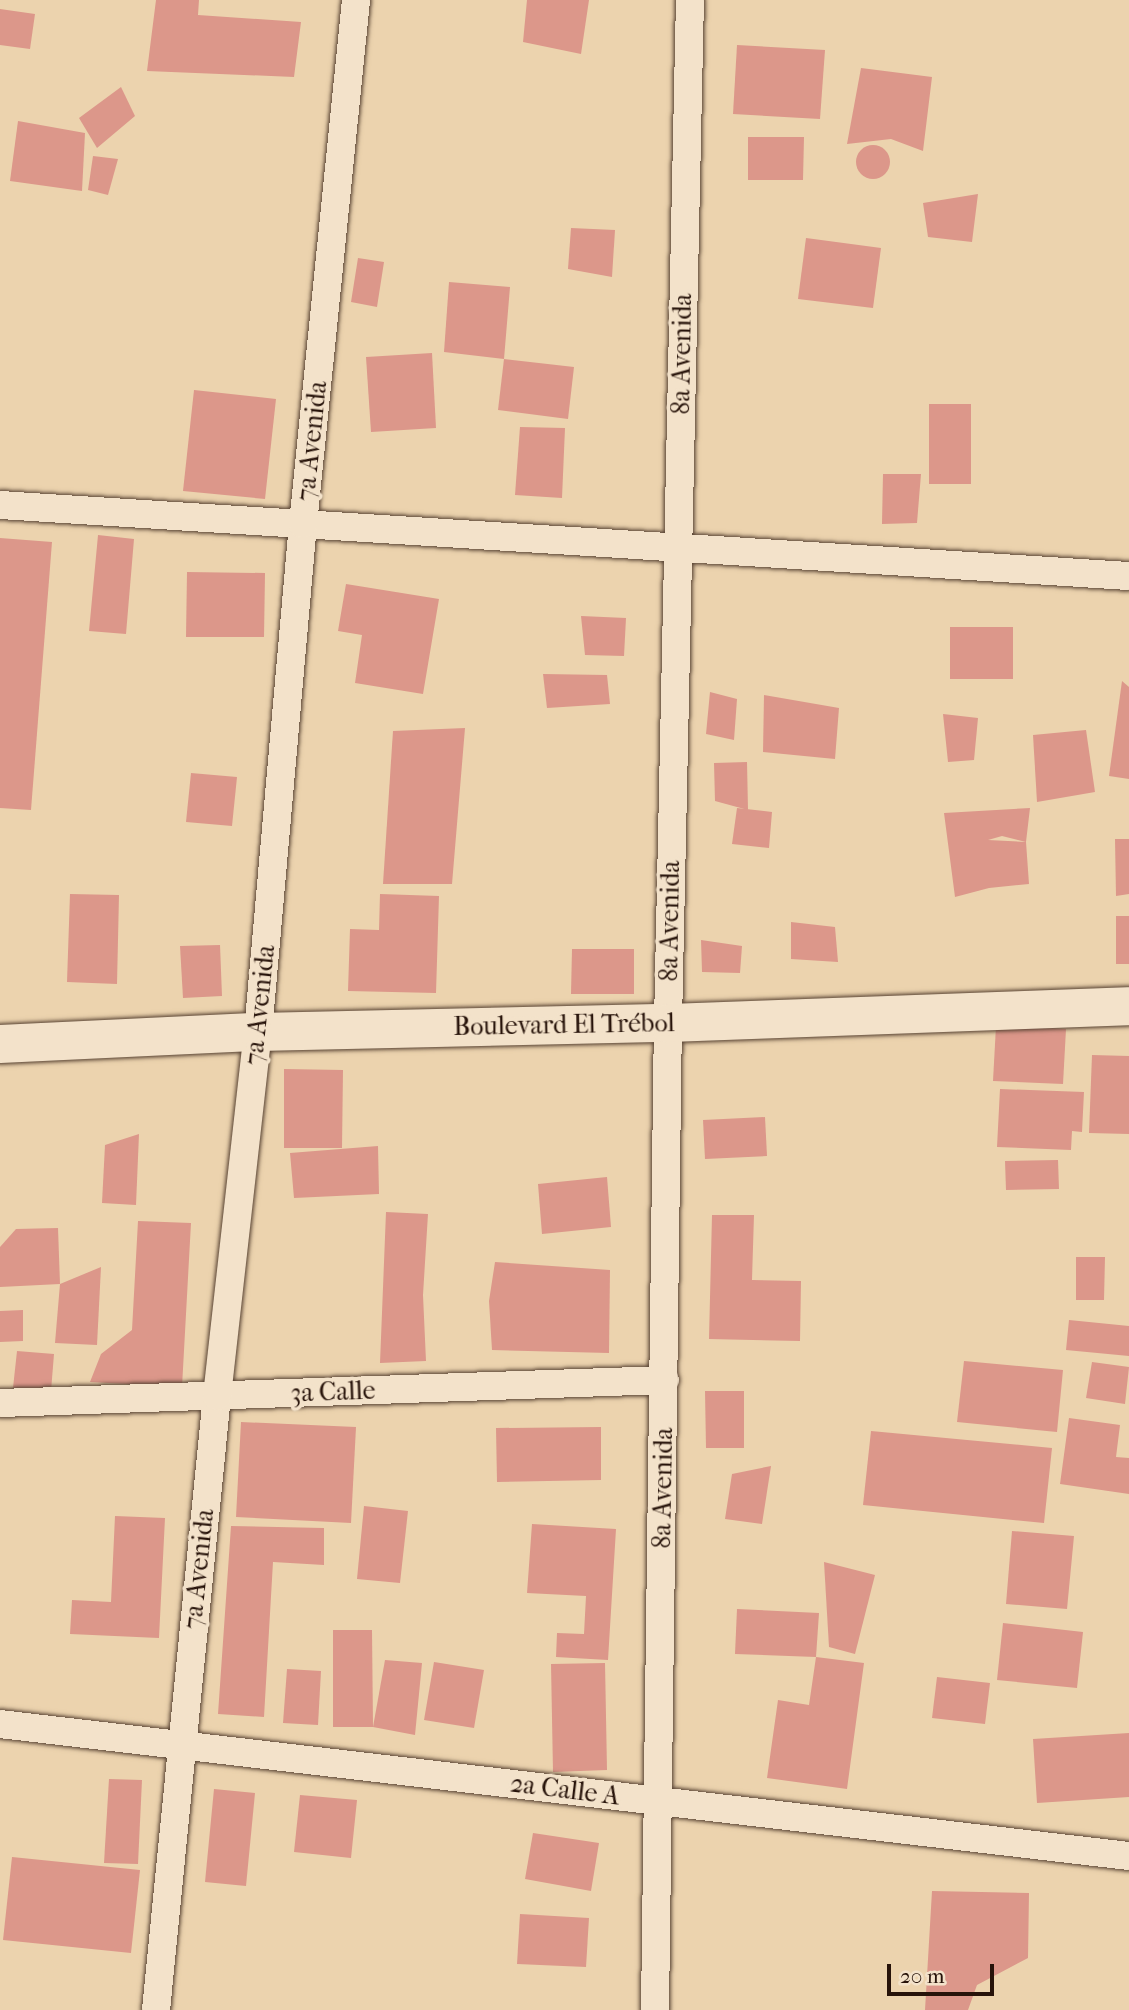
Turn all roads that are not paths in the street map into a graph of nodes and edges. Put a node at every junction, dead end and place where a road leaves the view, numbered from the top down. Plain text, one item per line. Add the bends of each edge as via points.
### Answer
1 (356, 0) edge
2 (690, 0) edge
3 (0, 505) edge
4 (303, 524) junction
5 (678, 547) junction
6 (1129, 576) edge
7 (1129, 1006) edge
8 (668, 1023) junction
9 (258, 1032) junction
10 (0, 1044) edge
11 (665, 1380) junction
12 (216, 1396) junction
13 (0, 1403) edge
14 (0, 1724) edge
15 (182, 1745) junction
16 (658, 1801) junction
17 (1129, 1856) edge
18 (156, 2010) edge
19 (655, 2010) edge

1 - 4 street, 7a Avenida
2 - 5 street, 8a Avenida
3 - 4 street
4 - 5 street
4 - 9 street, 7a Avenida
5 - 6 street
5 - 8 street, 8a Avenida
7 - 8 main road, Boulevard El Trébol
8 - 9 main road, Boulevard El Trébol
8 - 11 street, 8a Avenida
9 - 10 main road, Boulevard El Trébol
9 - 12 street, 7a Avenida
11 - 12 street, 3a Calle
11 - 16 street, 8a Avenida
12 - 13 street, 3a Calle
12 - 15 street, 7a Avenida
14 - 15 street, 2a Calle A
15 - 16 street, 2a Calle A
15 - 18 street, 7a Avenida
16 - 17 street, 2a Calle A
16 - 19 street, 8a Avenida

